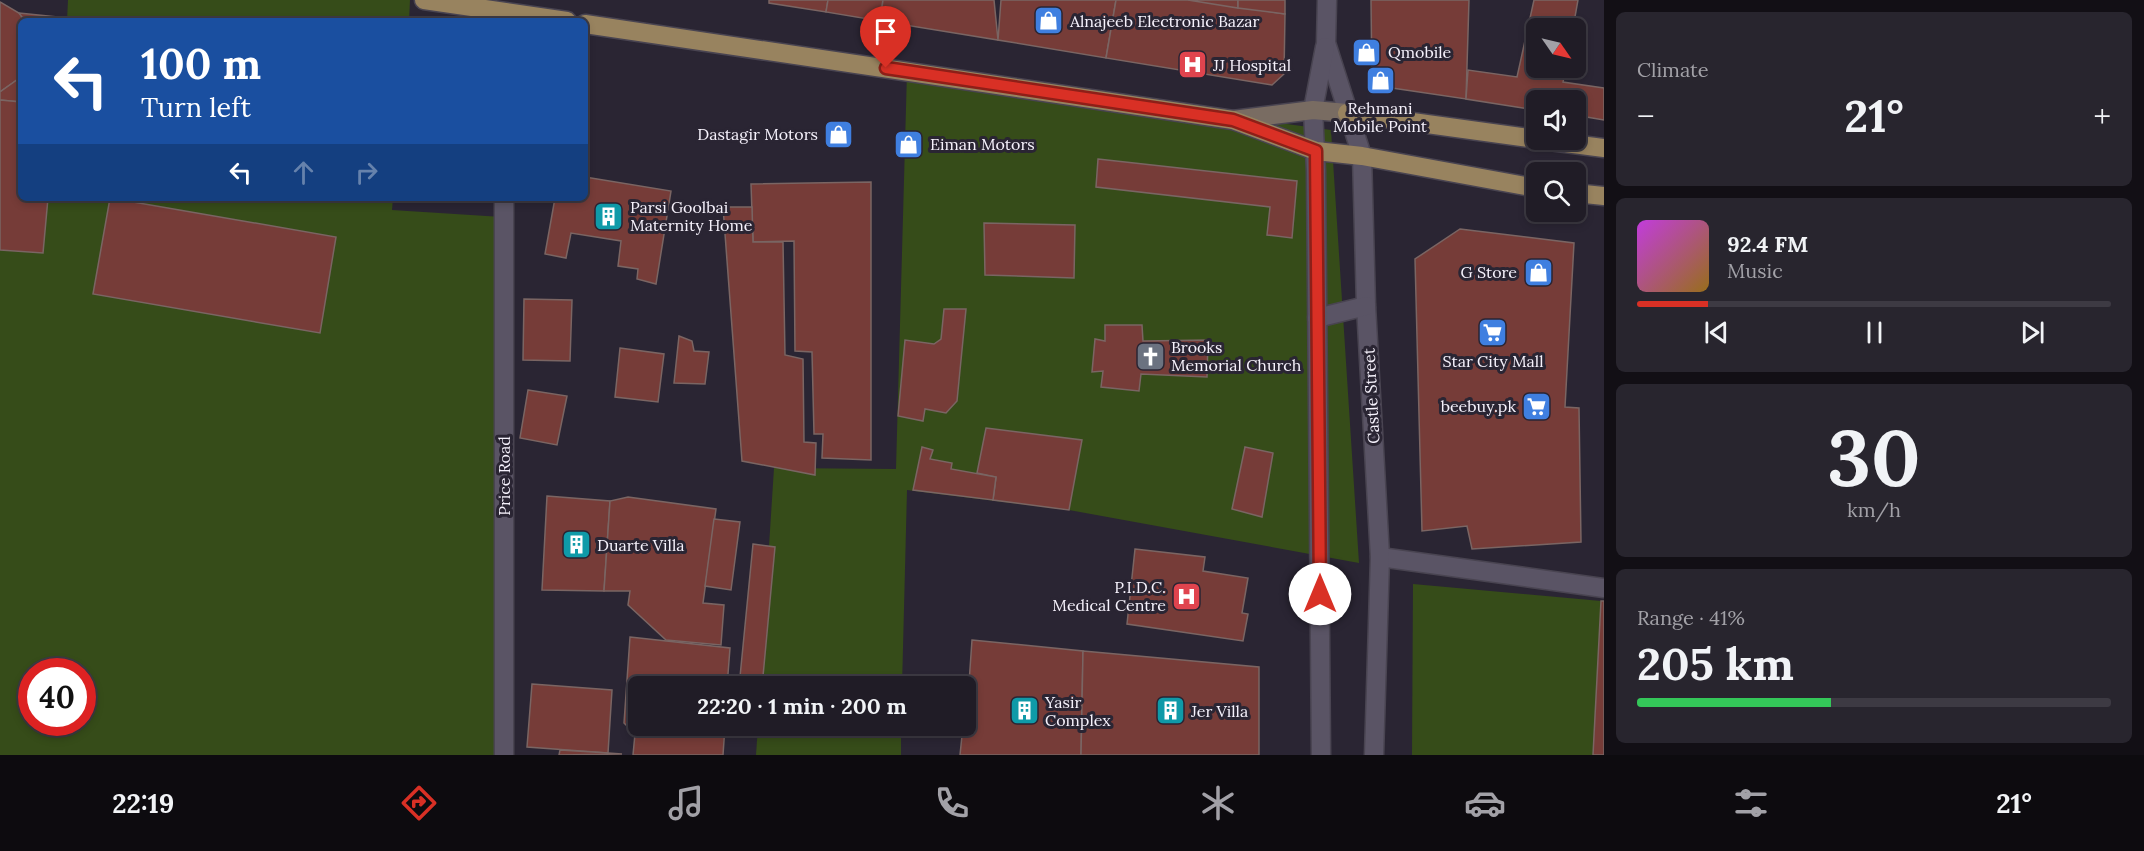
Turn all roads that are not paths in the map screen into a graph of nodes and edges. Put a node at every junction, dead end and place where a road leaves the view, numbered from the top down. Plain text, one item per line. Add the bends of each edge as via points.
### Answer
1 (424, 0) edge
2 (1327, 0) edge
3 (467, 2) edge
4 (521, 18) edge
5 (588, 24) edge
6 (1326, 44) junction
7 (1313, 111) junction
8 (1347, 113) junction
9 (1233, 120) junction
10 (1526, 138) edge
11 (1586, 146) edge
12 (1604, 148) edge
13 (1316, 151) junction
14 (1362, 156) junction
15 (1526, 186) edge
16 (1586, 194) edge
17 (1604, 196) edge
18 (504, 201) edge
19 (1366, 306) junction
20 (1317, 318) junction
21 (1380, 557) junction
22 (1604, 588) edge
23 (504, 755) edge
24 (1321, 755) edge
25 (1374, 755) edge

1 - 3 main road
2 - 6 street, Castle Street
3 - 4 main road
5 - 9 main road
6 - 7 street, Castle Street
6 - 8 street, Castle Street
7 - 8 main road
7 - 9 main road
7 - 13 street, Castle Street
8 - 10 main road
8 - 14 street, Castle Street
9 - 13 main road
11 - 12 main road
13 - 14 main road
13 - 20 street, Castle Street
14 - 15 main road
14 - 19 street, Castle Street
16 - 17 main road
18 - 23 street, Price Road
19 - 20 street
19 - 21 street, Castle Street
20 - 24 street, Castle Street
21 - 22 street
21 - 25 street, Castle Street

